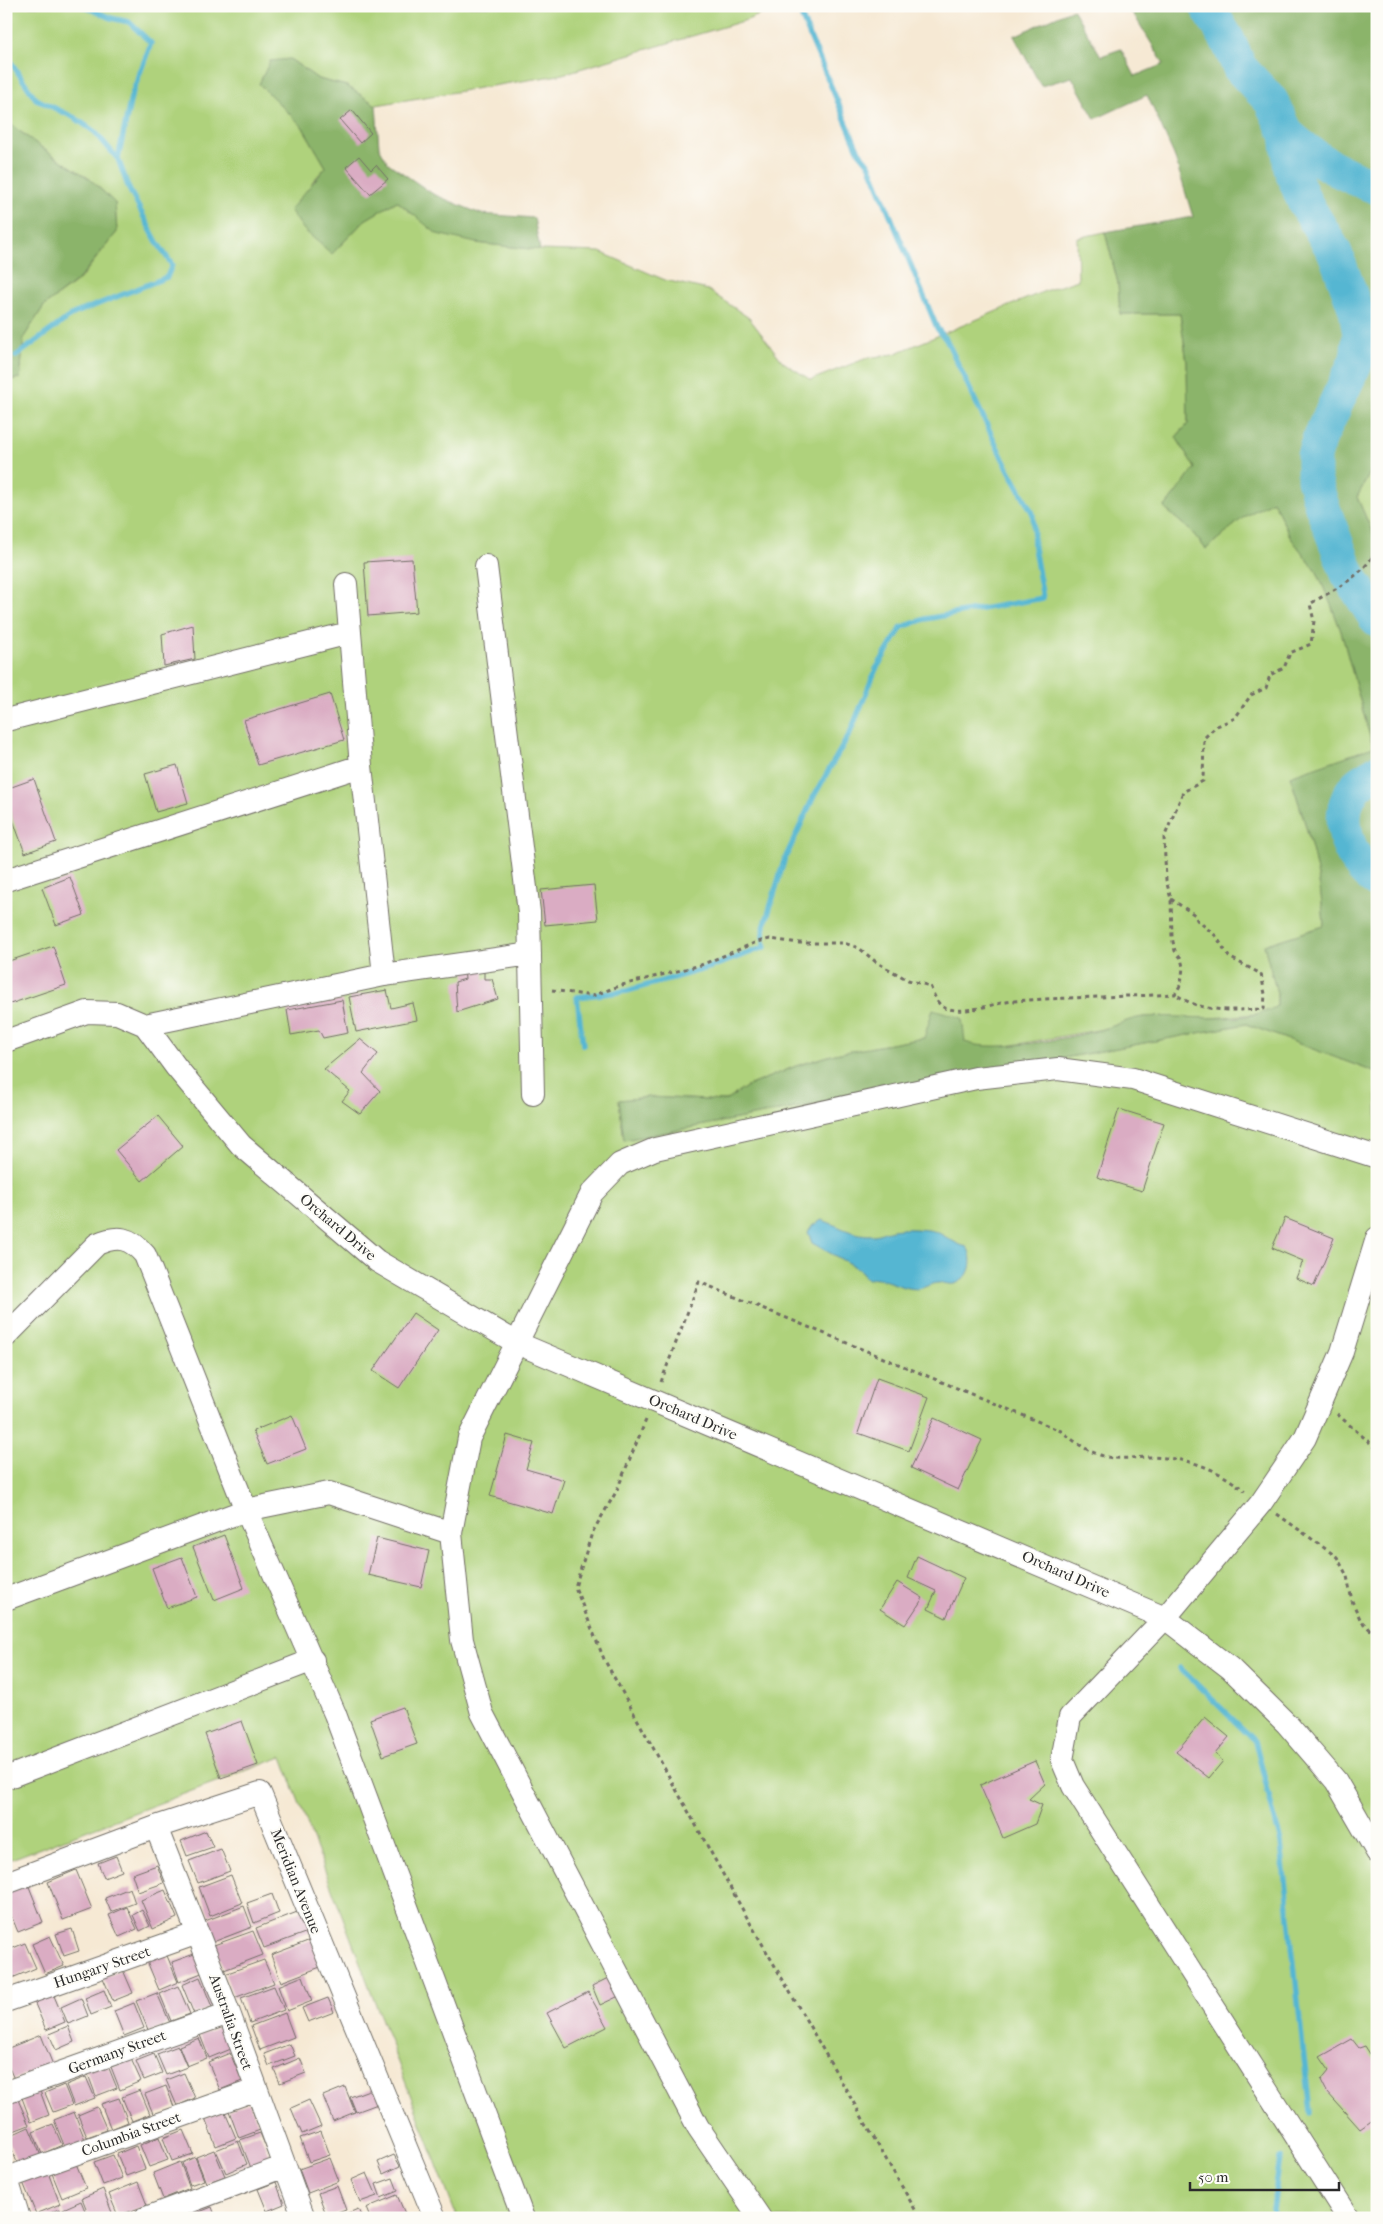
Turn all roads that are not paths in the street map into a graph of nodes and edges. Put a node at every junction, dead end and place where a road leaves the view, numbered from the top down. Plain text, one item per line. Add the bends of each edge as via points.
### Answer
1 (486, 566) dead end
2 (346, 584) dead end
3 (349, 633) junction
4 (6, 720) edge
5 (361, 766) junction
6 (6, 880) edge
7 (530, 954) junction
8 (384, 974) junction
9 (145, 1025) junction
10 (6, 1041) edge
11 (533, 1094) dead end
12 (1377, 1157) edge
13 (1377, 1238) edge
14 (6, 1336) edge
15 (517, 1343) junction
16 (246, 1510) junction
17 (452, 1533) junction
18 (6, 1599) edge
19 (1165, 1618) junction
20 (313, 1660) junction
21 (6, 1778) edge
22 (156, 1827) junction
23 (1377, 1852) edge
24 (6, 1883) edge
25 (198, 1933) junction
26 (6, 2001) edge
27 (228, 2013) junction
28 (255, 2090) junction
29 (6, 2092) edge
30 (285, 2166) junction
31 (7, 2177) edge
32 (19, 2218) edge
33 (146, 2218) edge
34 (304, 2218) edge
35 (435, 2218) edge
36 (523, 2218) edge
37 (760, 2218) edge
38 (1348, 2218) edge

1 - 7 street via 528,912
2 - 3 street
3 - 4 street
3 - 5 street
5 - 6 street
5 - 8 street
7 - 8 street
7 - 11 street
8 - 9 street
9 - 10 street via 117,1013 86,1012
9 - 15 street, Orchard Drive via 241,1145 377,1261
12 - 15 street via 1133,1078 1058,1069 976,1078 656,1149 620,1164 592,1193
13 - 19 street via 1342,1352 1305,1438 1261,1503
14 - 16 street via 97,1244 110,1238 123,1238 136,1244 145,1255
15 - 17 street via 469,1438
15 - 19 street, Orchard Drive
16 - 17 street via 329,1493
16 - 18 street
16 - 20 street
17 - 37 street via 462,1640 482,1713 698,2127
19 - 23 street, Orchard Drive via 1230,1668 1288,1724 1336,1781
19 - 38 street via 1070,1717 1062,1760 1073,1786
20 - 21 street
20 - 36 street
22 - 24 street, Meridian Avenue
22 - 25 street, Australia Street
22 - 35 street, Meridian Avenue via 260,1793
25 - 26 street, Hungary Street
25 - 27 street, Australia Street
27 - 28 street, Australia Street
27 - 29 street, Germany Street
28 - 30 street, Australia Street
28 - 31 street, Columbia Street
30 - 33 street
30 - 34 street, Australia Street
31 - 32 street

